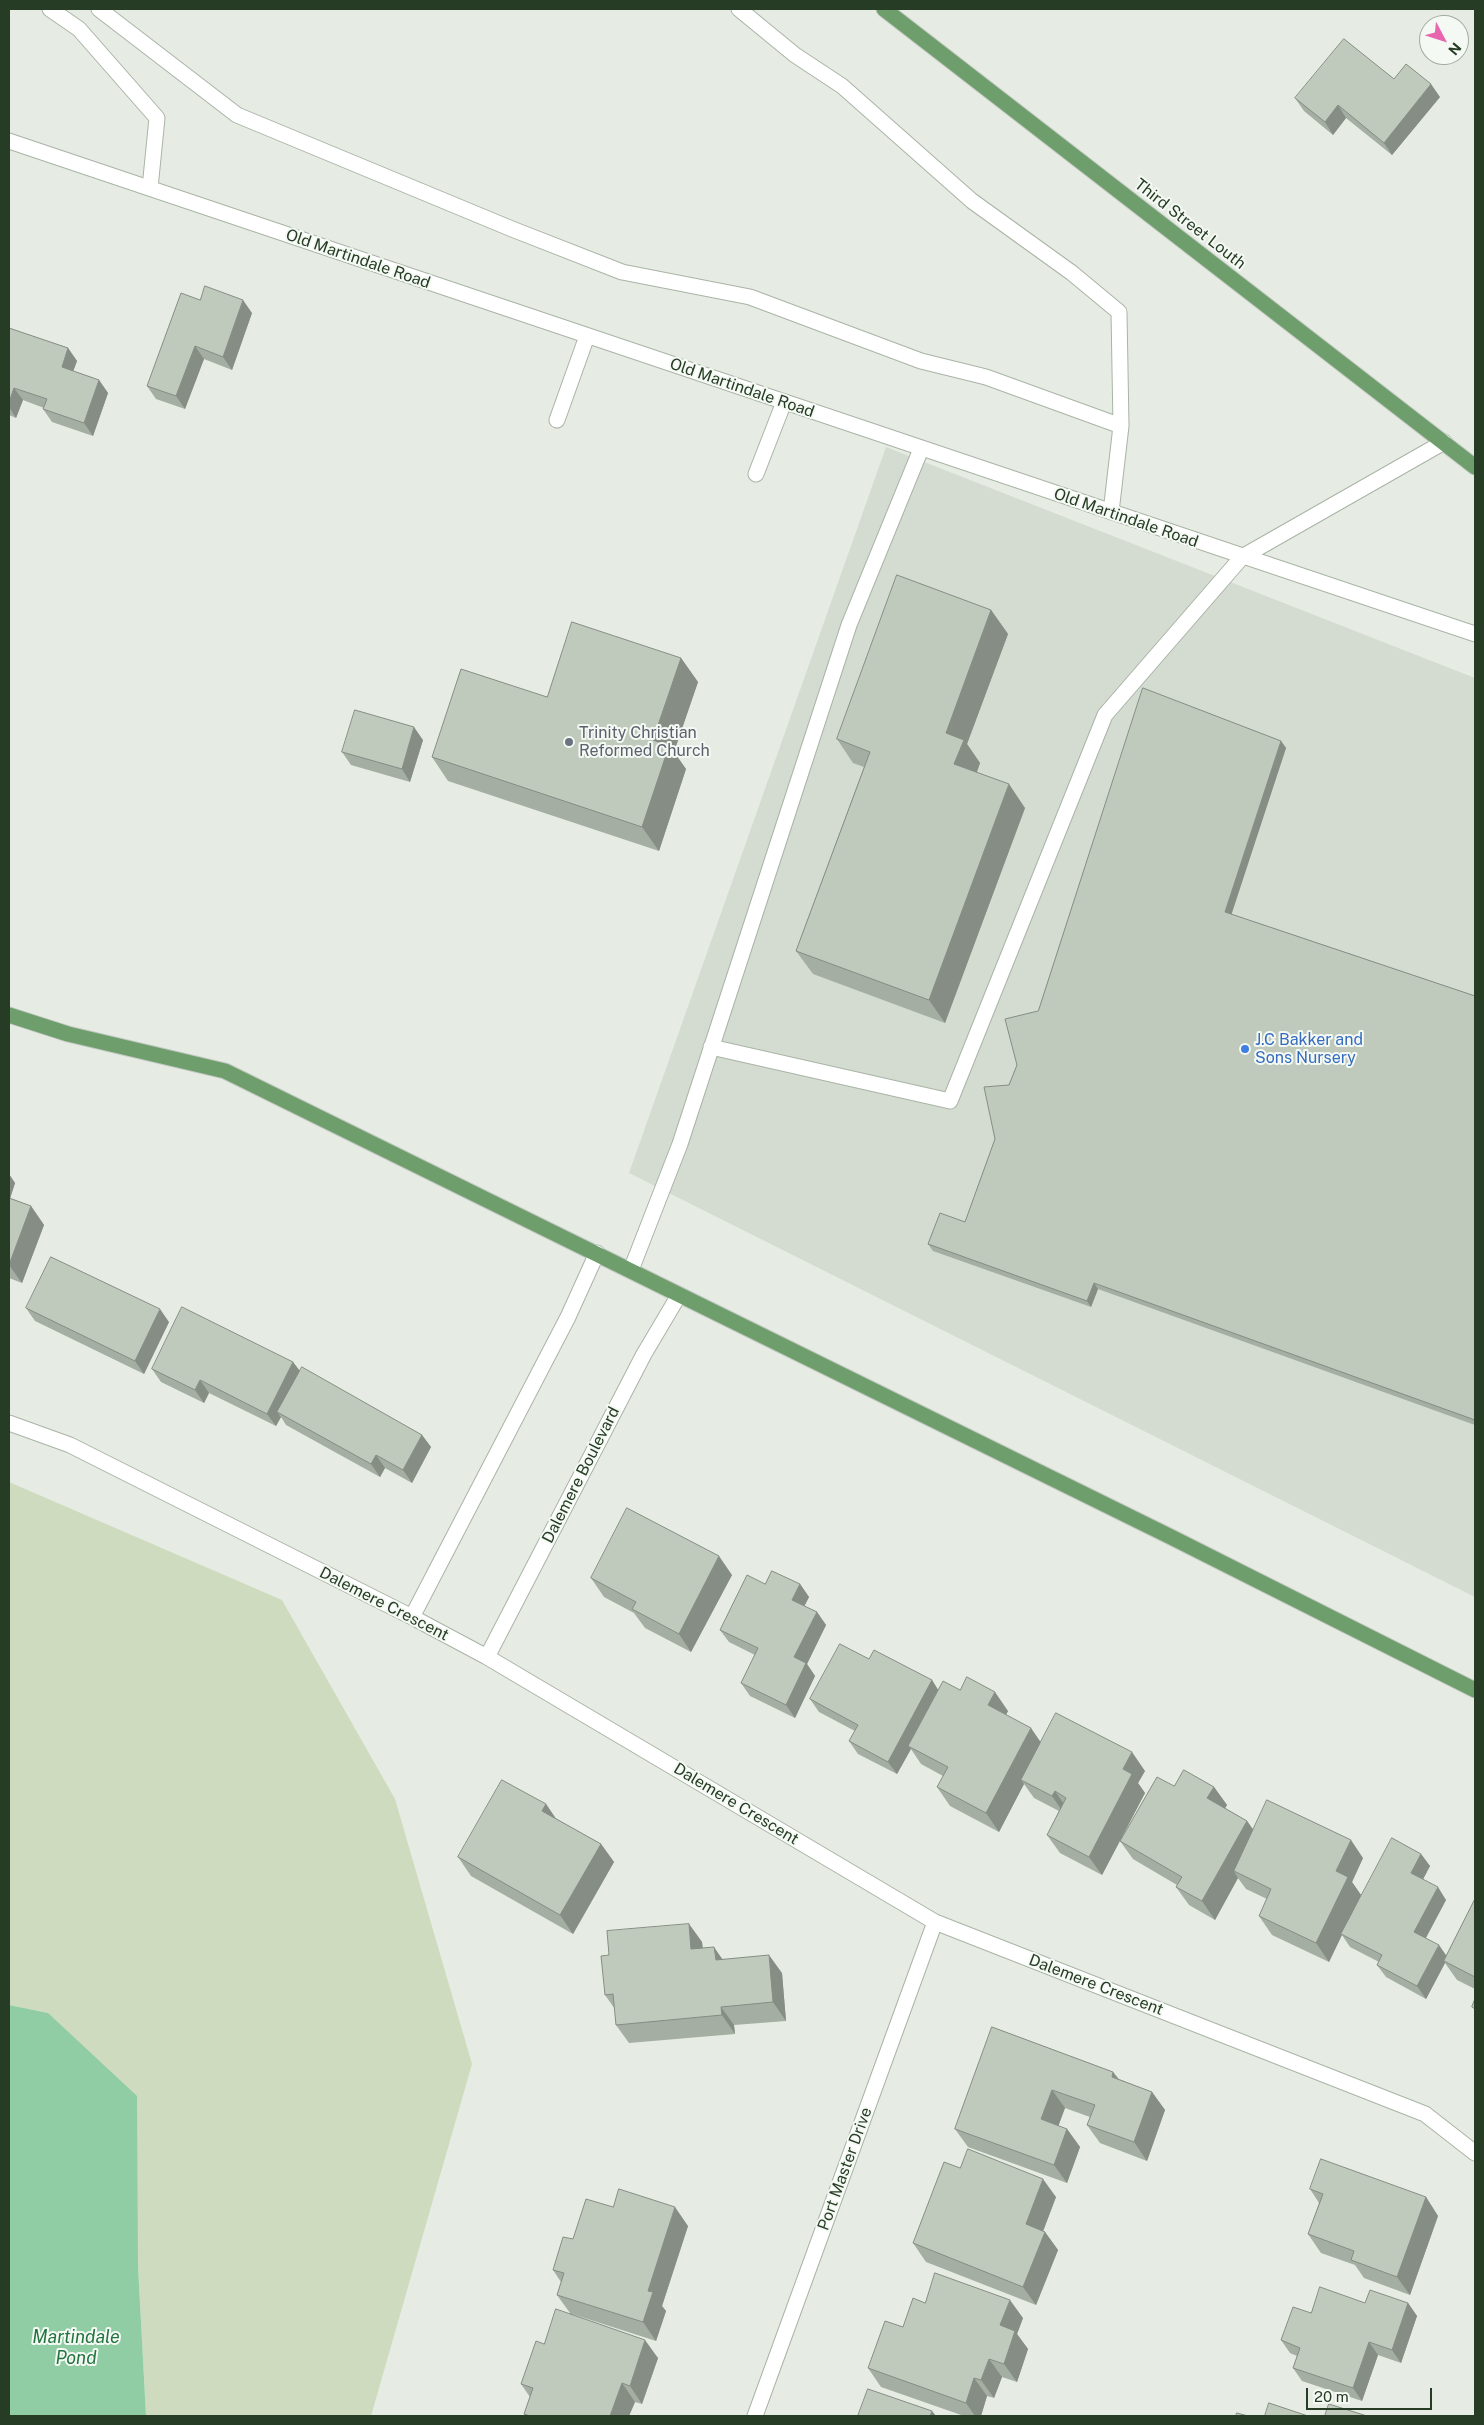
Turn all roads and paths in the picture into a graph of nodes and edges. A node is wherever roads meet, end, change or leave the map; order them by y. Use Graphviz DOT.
graph roads {
  1 [pos="50,9"];
  2 [pos="99,9"];
  3 [pos="738,9"];
  4 [pos="884,9"];
  5 [pos="9,140"];
  6 [pos="150,188"];
  7 [pos="587,336"];
  8 [pos="784,402"];
  9 [pos="557,420"];
  10 [pos="1121,426"];
  11 [pos="1444,442"];
  12 [pos="921,448"];
  13 [pos="1475,466"];
  14 [pos="756,474"];
  15 [pos="1111,512"];
  16 [pos="1242,557"];
  17 [pos="1475,634"];
  18 [pos="9,1015"];
  19 [pos="711,1047"];
  20 [pos="597,1253"];
  21 [pos="632,1270"];
  22 [pos="679,1295"];
  23 [pos="9,1423"];
  24 [pos="412,1617"];
  25 [pos="487,1658"];
  26 [pos="1475,1690"];
  27 [pos="935,1922"];
  28 [pos="1475,2152"];
  29 [pos="755,2416"];
  1 -- 6 [label="street"];
  2 -- 10 [label="street"];
  3 -- 10 [label="street"];
  4 -- 11 [label="main road, Third Street Louth"];
  5 -- 6 [label="street, Old Martindale Road"];
  6 -- 7 [label="street, Old Martindale Road"];
  7 -- 8 [label="street, Old Martindale Road"];
  7 -- 9 [label="street"];
  8 -- 12 [label="street, Old Martindale Road"];
  8 -- 14 [label="street"];
  10 -- 15 [label="street"];
  11 -- 13 [label="main road, Third Street Louth"];
  11 -- 16 [label="street"];
  12 -- 15 [label="street, Old Martindale Road"];
  12 -- 19 [label="street"];
  15 -- 16 [label="street, Old Martindale Road"];
  16 -- 17 [label="street, Old Martindale Road"];
  16 -- 19 [label="street"];
  18 -- 20 [label="main road"];
  19 -- 21 [label="street"];
  20 -- 21 [label="main road"];
  20 -- 24 [label="street"];
  21 -- 22 [label="main road"];
  22 -- 25 [label="street, Dalemere Boulevard"];
  22 -- 26 [label="main road"];
  23 -- 24 [label="street, Dalemere Crescent"];
  24 -- 25 [label="street, Dalemere Crescent"];
  25 -- 27 [label="street, Dalemere Crescent"];
  27 -- 28 [label="street, Dalemere Crescent"];
  27 -- 29 [label="street, Port Master Drive"];
}
